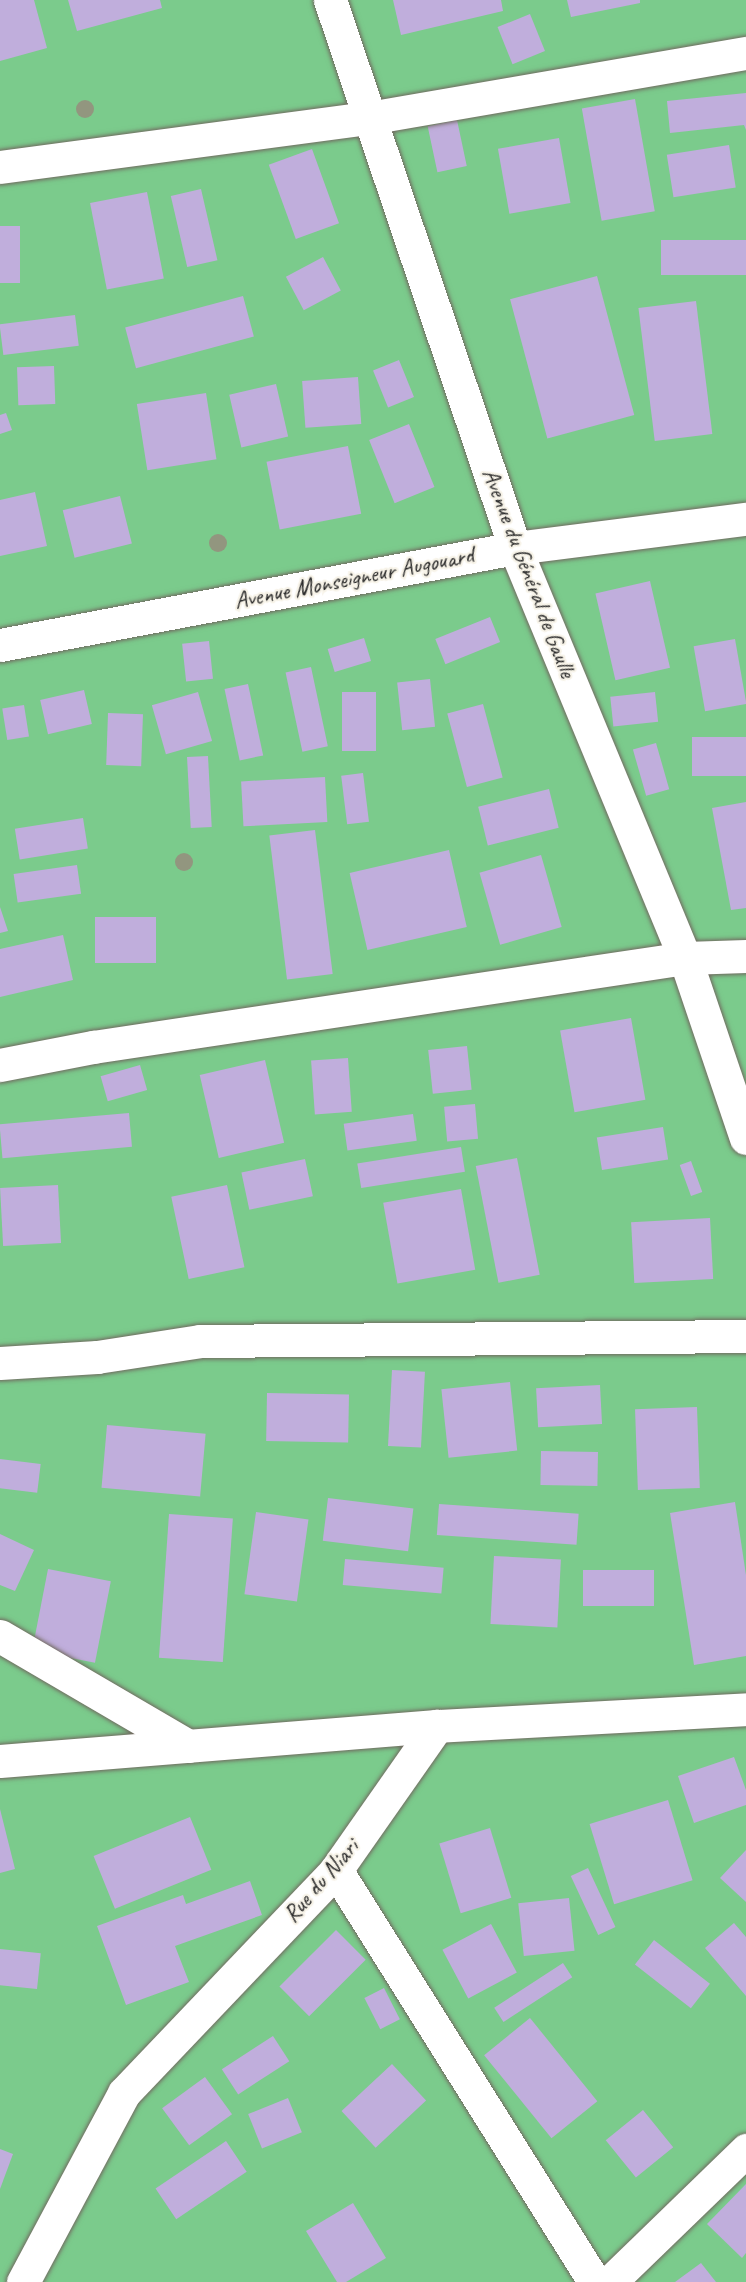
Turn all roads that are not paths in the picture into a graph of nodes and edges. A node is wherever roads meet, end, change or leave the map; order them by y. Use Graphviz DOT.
graph roads {
  1 [pos="330,0"];
  2 [pos="746,53"];
  3 [pos="369,118"];
  4 [pos="0,167"];
  5 [pos="746,519"];
  6 [pos="515,548"];
  7 [pos="0,645"];
  8 [pos="746,956"];
  9 [pos="685,957"];
  10 [pos="0,1065"];
  11 [pos="746,1138"];
  12 [pos="746,1336"];
  13 [pos="0,1363"];
  14 [pos="0,1636"];
  15 [pos="746,1709"];
  16 [pos="437,1726"];
  17 [pos="188,1746"];
  18 [pos="0,1761"];
  19 [pos="336,1870"];
  20 [pos="746,2150"];
  21 [pos="23,2282"];
  22 [pos="594,2282"];
  23 [pos="610,2282"];
  1 -- 3 [label="street, Avenue du Général de Gaulle"];
  2 -- 3 [label="street"];
  3 -- 4 [label="street"];
  3 -- 6 [label="street, Avenue du Général de Gaulle"];
  5 -- 6 [label="street, Avenue Monseigneur Augouard"];
  6 -- 7 [label="street, Avenue Monseigneur Augouard"];
  6 -- 9 [label="street, Avenue du Général de Gaulle"];
  8 -- 9 [label="street"];
  9 -- 10 [label="street"];
  9 -- 11 [label="street, Avenue du Général de Gaulle"];
  12 -- 13 [label="street"];
  14 -- 17 [label="street"];
  15 -- 16 [label="street"];
  16 -- 17 [label="street"];
  16 -- 19 [label="street, Rue du Niari"];
  17 -- 18 [label="street"];
  19 -- 21 [label="street, Rue du Niari"];
  19 -- 22 [label="street"];
  20 -- 23 [label="street"];
}
